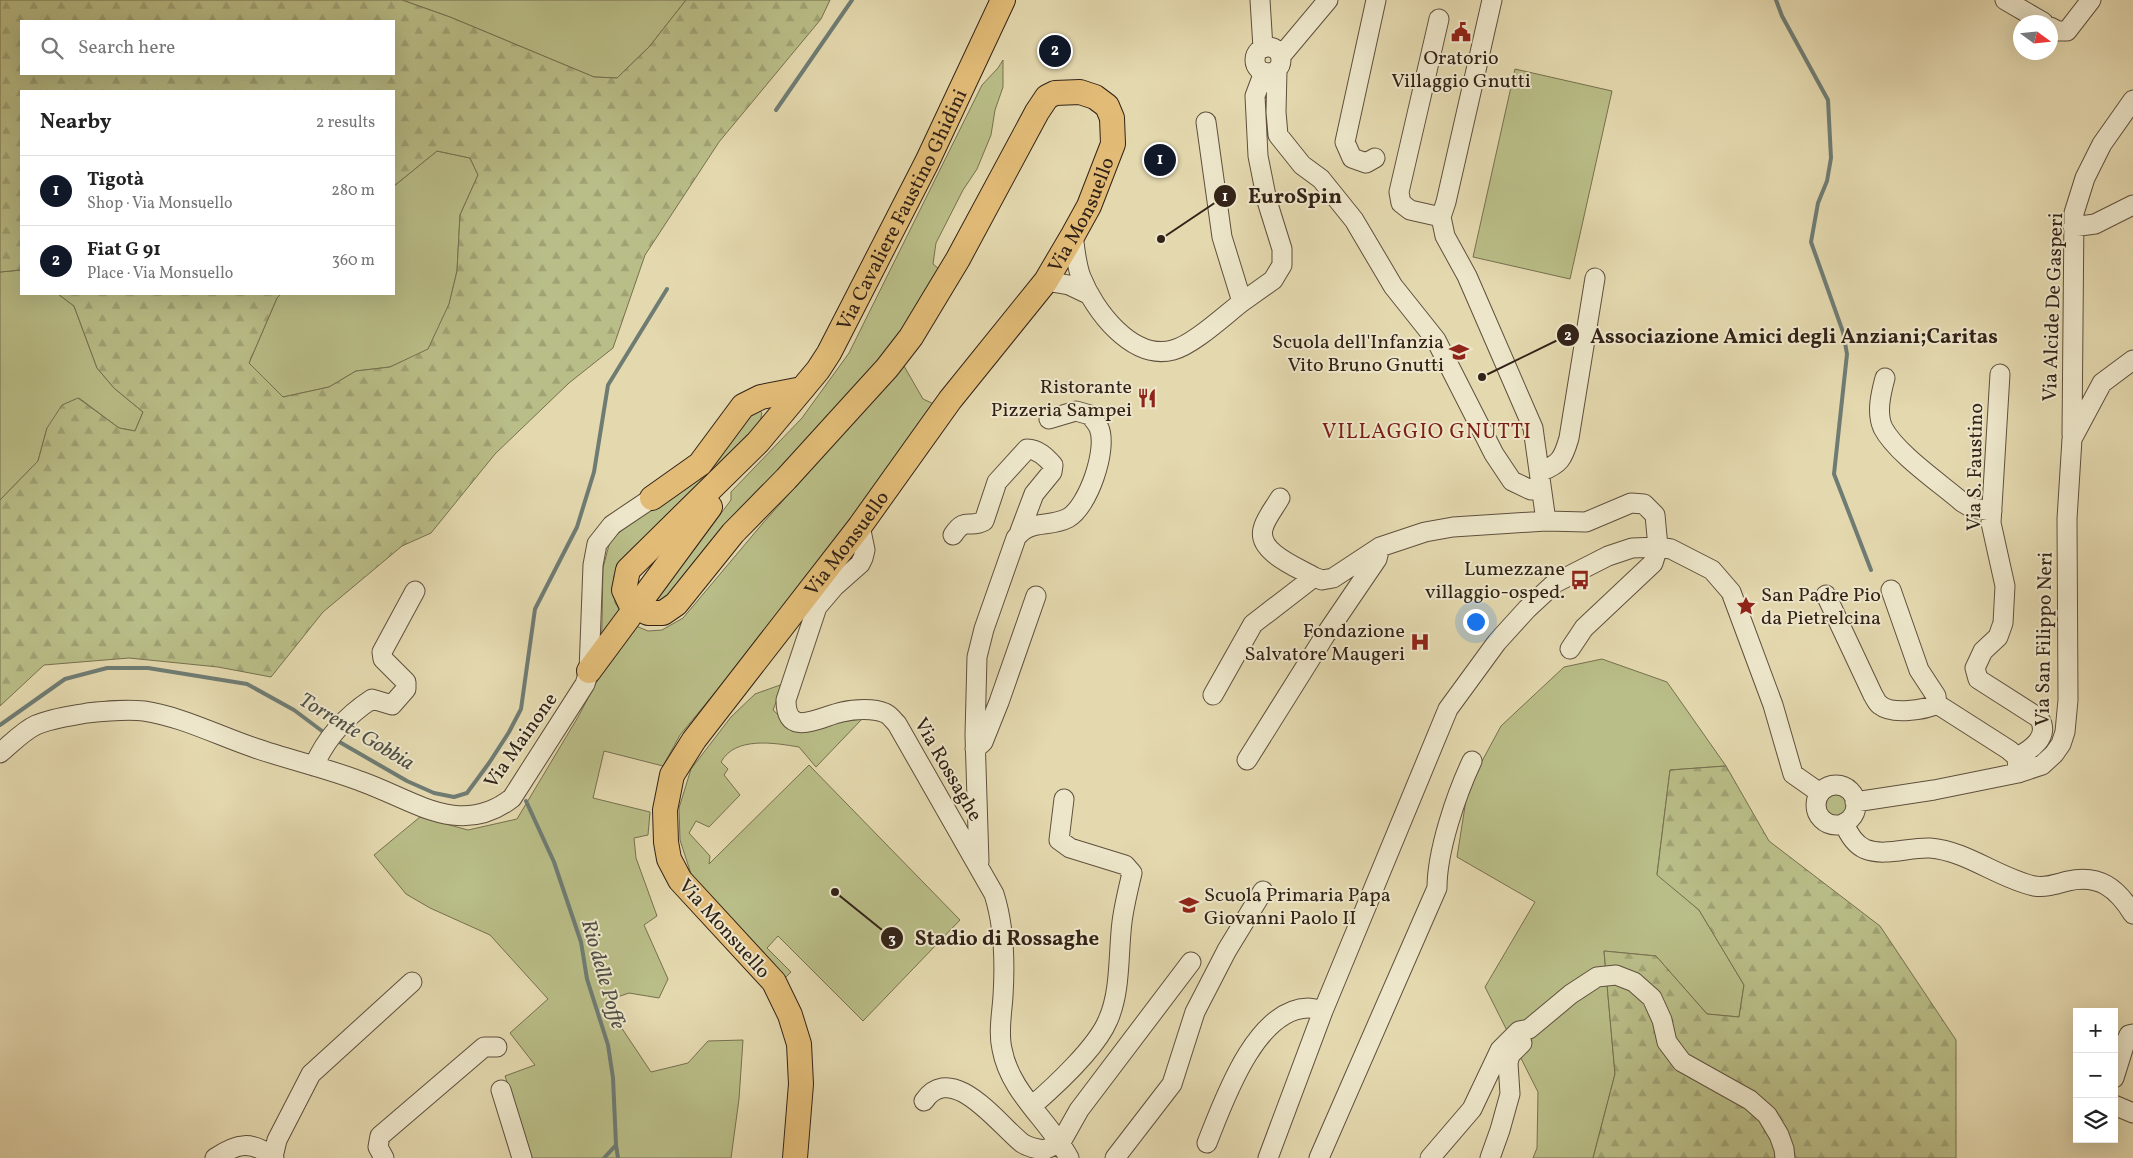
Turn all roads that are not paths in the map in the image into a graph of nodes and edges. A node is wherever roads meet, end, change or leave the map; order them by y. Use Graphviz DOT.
graph roads {
  1 [pos="1003,0"];
  2 [pos="1260,0"];
  3 [pos="1328,0"];
  4 [pos="1376,0"];
  5 [pos="1492,0"];
  6 [pos="2005,0"];
  7 [pos="2091,0"];
  8 [pos="2031,15"];
  9 [pos="1439,19"];
  10 [pos="2058,31"];
  11 [pos="1274,66"];
  12 [pos="2133,100"];
  13 [pos="1206,122"];
  14 [pos="1375,158"];
  15 [pos="2133,205"];
  16 [pos="1441,217"];
  17 [pos="2073,227"];
  18 [pos="1073,235"];
  19 [pos="1595,278"];
  20 [pos="1046,281"];
  21 [pos="1090,295"];
  22 [pos="1242,302"];
  23 [pos="2133,360"];
  24 [pos="2000,374"];
  25 [pos="2072,374"];
  26 [pos="1885,378"];
  27 [pos="2102,383"];
  28 [pos="802,389"];
  29 [pos="761,397"];
  30 [pos="780,415"];
  31 [pos="1049,419"];
  32 [pos="761,439"];
  33 [pos="2072,439"];
  34 [pos="1540,481"];
  35 [pos="652,498"];
  36 [pos="1280,498"];
  37 [pos="1992,511"];
  38 [pos="1546,521"];
  39 [pos="860,526"];
  40 [pos="1020,531"];
  41 [pos="953,536"];
  42 [pos="1380,547"];
  43 [pos="1658,547"];
  44 [pos="1314,577"];
  45 [pos="1891,590"];
  46 [pos="415,591"];
  47 [pos="1826,595"];
  48 [pos="1036,596"];
  49 [pos="643,598"];
  50 [pos="629,617"];
  51 [pos="1570,648"];
  52 [pos="589,671"];
  53 [pos="1213,696"];
  54 [pos="1937,704"];
  55 [pos="975,749"];
  56 [pos="0,753"];
  57 [pos="318,758"];
  58 [pos="1246,760"];
  59 [pos="1472,761"];
  60 [pos="2017,765"];
  61 [pos="1820,793"];
  62 [pos="1064,799"];
  63 [pos="1855,802"];
  64 [pos="1844,823"];
  65 [pos="979,866"];
  66 [pos="1263,891"];
  67 [pos="2133,914"];
  68 [pos="1191,962"];
  69 [pos="412,982"];
  70 [pos="1323,1011"];
  71 [pos="1529,1029"];
  72 [pos="2133,1034"];
  73 [pos="497,1047"];
  74 [pos="2118,1065"];
  75 [pos="501,1090"];
  76 [pos="924,1101"];
  77 [pos="1032,1106"];
  78 [pos="2118,1107"];
  79 [pos="2133,1113"];
  80 [pos="1207,1143"];
  81 [pos="1065,1150"];
  82 [pos="215,1158"];
  83 [pos="274,1158"];
  84 [pos="384,1158"];
  85 [pos="522,1158"];
  86 [pos="795,1158"];
  87 [pos="1115,1158"];
  88 [pos="1268,1158"];
  89 [pos="1319,1158"];
  90 [pos="1430,1158"];
  91 [pos="1490,1158"];
  92 [pos="1785,1158"];
  1 -- 28 [label="main road, Via Cavaliere Faustino Ghidini"];
  2 -- 11 [label="street"];
  3 -- 11 [label="street"];
  4 -- 14 [label="street"];
  5 -- 16 [label="street"];
  6 -- 8 [label="street"];
  7 -- 10 [label="street"];
  9 -- 16 [label="street"];
  11 -- 22 [label="street"];
  11 -- 34 [label="street"];
  12 -- 17 [label="street, Via Alcide De Gasperi"];
  13 -- 22 [label="street"];
  15 -- 17 [label="street"];
  16 -- 34 [label="street"];
  17 -- 25 [label="street, Via Alcide De Gasperi"];
  18 -- 20 [label="main road, Via Monsuello"];
  18 -- 21 [label="street"];
  18 -- 32 [label="main road, Via Monsuello"];
  19 -- 34 [label="street"];
  20 -- 21 [label="street"];
  20 -- 39 [label="main road, Via Monsuello"];
  21 -- 22 [label="street"];
  23 -- 27 [label="street, Via San Filippo Neri"];
  24 -- 37 [label="street, Via S. Faustino"];
  25 -- 27 [label="street"];
  25 -- 33 [label="street, Via Alcide De Gasperi"];
  26 -- 37 [label="street"];
  27 -- 33 [label="street, Via San Filippo Neri"];
  28 -- 29 [label="main road"];
  28 -- 30 [label="main road, Via Cavaliere Faustino Ghidini"];
  29 -- 30 [label="main road"];
  29 -- 35 [label="main road"];
  30 -- 32 [label="main road, Via Monsuello"];
  31 -- 40 [label="street"];
  32 -- 49 [label="main road"];
  33 -- 60 [label="street, Via San Filippo Neri"];
  34 -- 38 [label="street"];
  35 -- 52 [label="street, Via Mainone"];
  36 -- 44 [label="street"];
  37 -- 60 [label="street, Via S. Faustino"];
  38 -- 42 [label="street"];
  38 -- 43 [label="street"];
  39 -- 65 [label="street, Via Rossaghe"];
  39 -- 86 [label="main road, Via Monsuello"];
  40 -- 41 [label="street"];
  40 -- 55 [label="street"];
  42 -- 44 [label="street"];
  42 -- 58 [label="street"];
  43 -- 51 [label="street"];
  43 -- 61 [label="street"];
  43 -- 70 [label="street"];
  44 -- 53 [label="street"];
  45 -- 54 [label="street"];
  46 -- 57 [label="street"];
  47 -- 54 [label="street"];
  48 -- 55 [label="street"];
  50 -- 52 [label="main road"];
  52 -- 57 [label="street, Via Mainone"];
  54 -- 60 [label="street"];
  55 -- 65 [label="street"];
  56 -- 57 [label="street, Via Mainone"];
  59 -- 89 [label="street"];
  60 -- 63 [label="street, Via San Filippo Neri"];
  61 -- 63 [label="street"];
  61 -- 64 [label="street"];
  62 -- 77 [label="street"];
  63 -- 64 [label="street"];
  64 -- 67 [label="street"];
  65 -- 77 [label="street, Via Rossaghe"];
  66 -- 87 [label="street"];
  68 -- 81 [label="street"];
  69 -- 83 [label="street"];
  70 -- 80 [label="street"];
  70 -- 88 [label="street"];
  71 -- 90 [label="street"];
  71 -- 91 [label="street"];
  71 -- 92 [label="street"];
  72 -- 74 [label="street"];
  73 -- 84 [label="street"];
  75 -- 85 [label="street"];
  76 -- 81 [label="street"];
  77 -- 81 [label="street, Via Rossaghe"];
  78 -- 79 [label="street"];
  82 -- 83 [label="street"];
}
